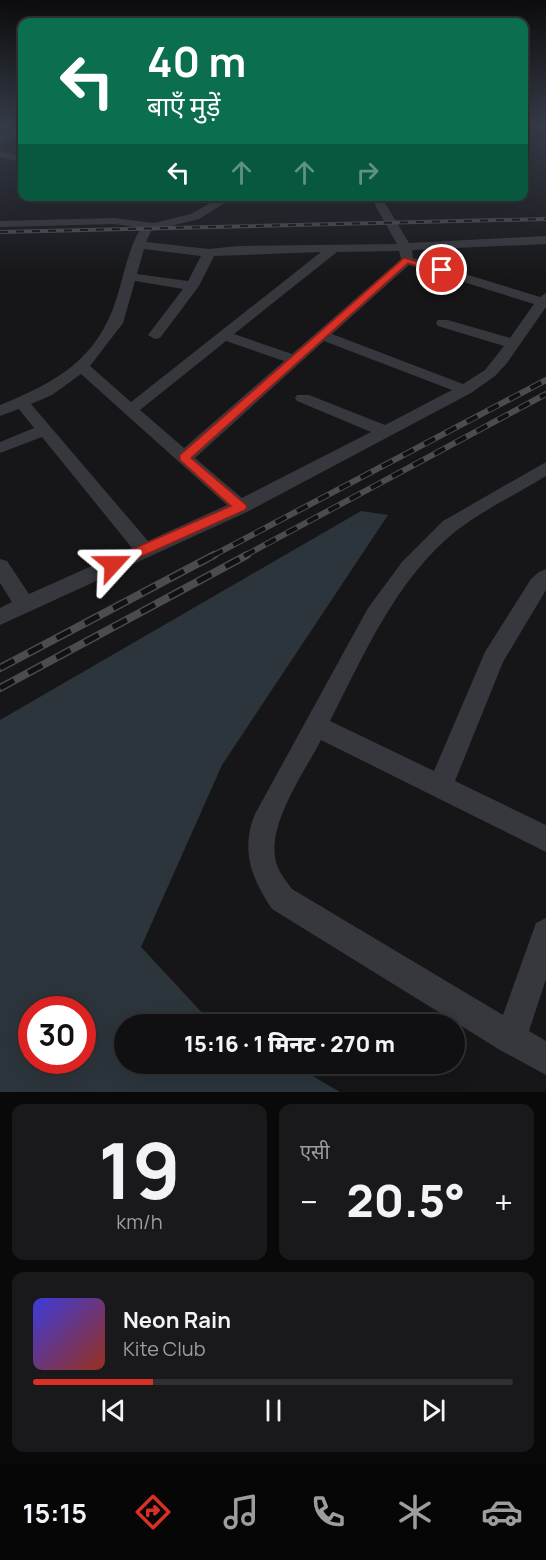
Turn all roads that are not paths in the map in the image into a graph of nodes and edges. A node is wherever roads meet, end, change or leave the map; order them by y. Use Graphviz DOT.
graph roads {
  1 [pos="222,201"];
  2 [pos="378,201"];
  3 [pos="0,224"];
  4 [pos="150,225"];
  5 [pos="546,240"];
  6 [pos="139,245"];
  7 [pos="333,249"];
  8 [pos="209,253"];
  9 [pos="406,253"];
  10 [pos="131,277"];
  11 [pos="192,285"];
  12 [pos="544,300"];
  13 [pos="443,323"];
  14 [pos="155,335"];
  15 [pos="321,335"];
  16 [pos="226,336"];
  17 [pos="513,344"];
  18 [pos="294,360"];
  19 [pos="82,367"];
  20 [pos="465,390"];
  21 [pos="303,398"];
  22 [pos="22,403"];
  23 [pos="130,410"];
  24 [pos="0,411"];
  25 [pos="45,430"];
  26 [pos="387,432"];
  27 [pos="0,448"];
  28 [pos="184,458"];
  29 [pos="546,468"];
  30 [pos="240,507"];
  31 [pos="144,550"];
  32 [pos="0,566"];
  33 [pos="546,577"];
  34 [pos="25,605"];
  35 [pos="0,617"];
  36 [pos="316,726"];
  37 [pos="440,787"];
  38 [pos="546,839"];
  39 [pos="546,933"];
  40 [pos="511,1039"];
  41 [pos="546,1059"];
  1 -- 4 [label="street"];
  2 -- 9 [label="street"];
  3 -- 4 [label="street"];
  4 -- 6 [label="street"];
  5 -- 9 [label="street"];
  6 -- 8 [label="street"];
  6 -- 10 [label="street"];
  7 -- 8 [label="street"];
  7 -- 9 [label="street"];
  7 -- 16 [label="street"];
  8 -- 11 [label="street"];
  9 -- 12 [label="street"];
  9 -- 15 [label="street"];
  10 -- 11 [label="street"];
  10 -- 19 [label="street"];
  11 -- 14 [label="street"];
  12 -- 17 [label="street"];
  13 -- 17 [label="street"];
  15 -- 18 [label="street"];
  15 -- 20 [label="street"];
  16 -- 18 [label="street"];
  16 -- 23 [label="street"];
  17 -- 20 [label="street"];
  18 -- 28 [label="street"];
  19 -- 22 [label="street"];
  19 -- 23 [label="street"];
  20 -- 26 [label="street"];
  21 -- 26 [label="street"];
  22 -- 24 [label="street"];
  22 -- 25 [label="street"];
  23 -- 28 [label="street"];
  25 -- 27 [label="street"];
  25 -- 31 [label="street"];
  26 -- 30 [label="street"];
  28 -- 30 [label="street"];
  29 -- 36 [label="street"];
  30 -- 31 [label="street"];
  31 -- 34 [label="street"];
  32 -- 34 [label="street"];
  33 -- 37 [label="street"];
  34 -- 35 [label="street"];
  36 -- 37 [label="street"];
  36 -- 40 [label="street"];
  37 -- 38 [label="street"];
  39 -- 40 [label="street"];
  40 -- 41 [label="street"];
}
